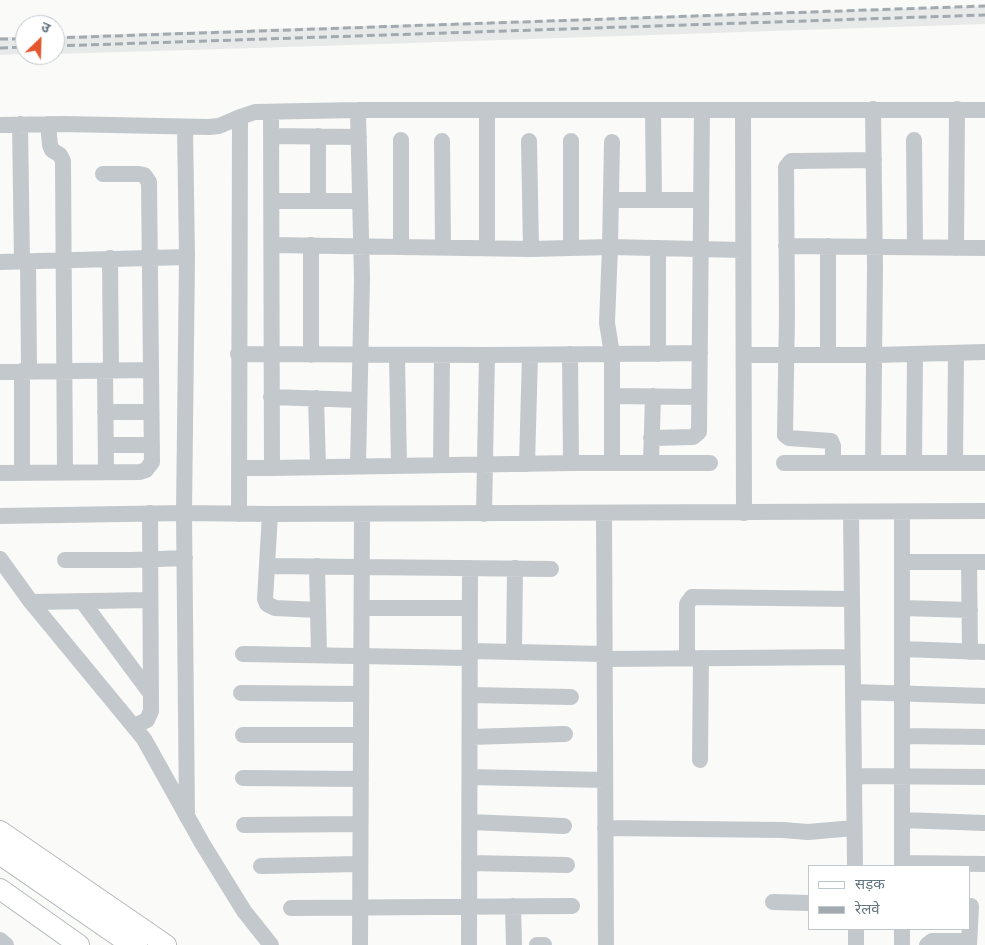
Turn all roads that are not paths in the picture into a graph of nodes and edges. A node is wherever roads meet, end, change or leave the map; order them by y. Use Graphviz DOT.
graph roads {
  1 [pos="873,109"];
  2 [pos="358,110"];
  3 [pos="487,110"];
  4 [pos="653,110"];
  5 [pos="702,110"];
  6 [pos="742,110"];
  7 [pos="956,110"];
  8 [pos="985,110"];
  9 [pos="271,112"];
  10 [pos="240,117"];
  11 [pos="20,124"];
  12 [pos="48,124"];
  13 [pos="0,125"];
  14 [pos="185,128"];
  15 [pos="271,136"];
  16 [pos="318,136"];
  17 [pos="359,137"];
  18 [pos="401,140"];
  19 [pos="914,140"];
  20 [pos="442,141"];
  21 [pos="529,141"];
  22 [pos="571,141"];
  23 [pos="612,142"];
  24 [pos="874,160"];
  25 [pos="103,174"];
  26 [pos="611,200"];
  27 [pos="654,200"];
  28 [pos="700,200"];
  29 [pos="272,201"];
  30 [pos="318,201"];
  31 [pos="360,201"];
  32 [pos="272,244"];
  33 [pos="311,245"];
  34 [pos="360,245"];
  35 [pos="400,246"];
  36 [pos="786,246"];
  37 [pos="828,246"];
  38 [pos="443,247"];
  39 [pos="571,247"];
  40 [pos="610,247"];
  41 [pos="875,247"];
  42 [pos="915,247"];
  43 [pos="487,248"];
  44 [pos="531,248"];
  45 [pos="658,248"];
  46 [pos="956,248"];
  47 [pos="985,248"];
  48 [pos="702,249"];
  49 [pos="743,250"];
  50 [pos="151,257"];
  51 [pos="187,257"];
  52 [pos="110,258"];
  53 [pos="63,260"];
  54 [pos="0,262"];
  55 [pos="25,262"];
  56 [pos="985,352"];
  57 [pos="700,353"];
  58 [pos="956,353"];
  59 [pos="238,354"];
  60 [pos="272,354"];
  61 [pos="360,354"];
  62 [pos="397,354"];
  63 [pos="570,354"];
  64 [pos="612,354"];
  65 [pos="658,354"];
  66 [pos="915,354"];
  67 [pos="311,355"];
  68 [pos="442,355"];
  69 [pos="486,355"];
  70 [pos="530,355"];
  71 [pos="744,355"];
  72 [pos="786,355"];
  73 [pos="875,355"];
  74 [pos="828,356"];
  75 [pos="64,370"];
  76 [pos="108,370"];
  77 [pos="151,370"];
  78 [pos="25,371"];
  79 [pos="0,372"];
  80 [pos="612,396"];
  81 [pos="653,396"];
  82 [pos="271,397"];
  83 [pos="699,397"];
  84 [pos="316,398"];
  85 [pos="359,400"];
  86 [pos="106,412"];
  87 [pos="152,412"];
  88 [pos="651,438"];
  89 [pos="152,445"];
  90 [pos="106,446"];
  91 [pos="914,462"];
  92 [pos="571,463"];
  93 [pos="612,463"];
  94 [pos="651,463"];
  95 [pos="710,463"];
  96 [pos="784,463"];
  97 [pos="833,463"];
  98 [pos="873,463"];
  99 [pos="956,463"];
  100 [pos="985,463"];
  101 [pos="528,464"];
  102 [pos="441,465"];
  103 [pos="484,465"];
  104 [pos="318,466"];
  105 [pos="358,466"];
  106 [pos="399,466"];
  107 [pos="239,468"];
  108 [pos="272,468"];
  109 [pos="65,472"];
  110 [pos="106,472"];
  111 [pos="0,473"];
  112 [pos="22,473"];
  113 [pos="985,511"];
  114 [pos="902,512"];
  115 [pos="150,513"];
  116 [pos="184,513"];
  117 [pos="604,513"];
  118 [pos="744,513"];
  119 [pos="851,513"];
  120 [pos="239,514"];
  121 [pos="270,514"];
  122 [pos="362,514"];
  123 [pos="484,514"];
  124 [pos="0,516"];
  125 [pos="150,558"];
  126 [pos="184,558"];
  127 [pos="0,559"];
  128 [pos="64,560"];
  129 [pos="902,562"];
  130 [pos="977,562"];
  131 [pos="267,566"];
  132 [pos="317,566"];
  133 [pos="362,567"];
  134 [pos="470,568"];
  135 [pos="515,568"];
  136 [pos="551,569"];
  137 [pos="852,599"];
  138 [pos="150,600"];
  139 [pos="31,602"];
  140 [pos="82,602"];
  141 [pos="362,608"];
  142 [pos="470,608"];
  143 [pos="902,608"];
  144 [pos="318,610"];
  145 [pos="970,610"];
  146 [pos="902,649"];
  147 [pos="514,652"];
  148 [pos="977,652"];
  149 [pos="244,654"];
  150 [pos="470,654"];
  151 [pos="319,655"];
  152 [pos="361,656"];
  153 [pos="605,656"];
  154 [pos="852,657"];
  155 [pos="694,658"];
  156 [pos="853,692"];
  157 [pos="241,693"];
  158 [pos="151,694"];
  159 [pos="361,694"];
  160 [pos="902,694"];
  161 [pos="470,695"];
  162 [pos="985,696"];
  163 [pos="571,697"];
  164 [pos="134,726"];
  165 [pos="565,734"];
  166 [pos="243,735"];
  167 [pos="361,735"];
  168 [pos="902,736"];
  169 [pos="470,737"];
  170 [pos="985,737"];
  171 [pos="700,760"];
  172 [pos="854,776"];
  173 [pos="902,776"];
  174 [pos="470,777"];
  175 [pos="985,777"];
  176 [pos="243,778"];
  177 [pos="361,779"];
  178 [pos="605,780"];
  179 [pos="187,817"];
  180 [pos="902,820"];
  181 [pos="470,822"];
  182 [pos="985,823"];
  183 [pos="244,824"];
  184 [pos="360,824"];
  185 [pos="564,826"];
  186 [pos="605,828"];
  187 [pos="854,828"];
  188 [pos="0,831"];
  189 [pos="0,852"];
  190 [pos="469,863"];
  191 [pos="360,864"];
  192 [pos="985,864"];
  193 [pos="567,865"];
  194 [pos="855,865"];
  195 [pos="902,865"];
  196 [pos="261,866"];
  197 [pos="0,868"];
  198 [pos="0,889"];
  199 [pos="773,902"];
  200 [pos="808,902"];
  201 [pos="513,906"];
  202 [pos="572,906"];
  203 [pos="975,906"];
  204 [pos="360,907"];
  205 [pos="470,907"];
  206 [pos="291,908"];
  207 [pos="856,930"];
  208 [pos="902,930"];
  209 [pos="0,940"];
  210 [pos="969,943"];
  211 [pos="6,945"];
  212 [pos="79,945"];
  213 [pos="111,945"];
  214 [pos="135,945"];
  215 [pos="166,945"];
  216 [pos="270,945"];
  217 [pos="360,945"];
  218 [pos="469,945"];
  219 [pos="514,945"];
  220 [pos="537,945"];
  221 [pos="544,945"];
  222 [pos="606,945"];
  223 [pos="856,945"];
  224 [pos="902,945"];
  225 [pos="927,945"];
  1 -- 6 [label="street"];
  1 -- 7 [label="street"];
  1 -- 24 [label="street"];
  2 -- 3 [label="street"];
  2 -- 9 [label="street"];
  2 -- 17 [label="street"];
  3 -- 4 [label="street"];
  3 -- 43 [label="street"];
  4 -- 5 [label="street"];
  4 -- 27 [label="street"];
  5 -- 6 [label="street"];
  5 -- 28 [label="street"];
  6 -- 49 [label="street"];
  7 -- 8 [label="street"];
  7 -- 46 [label="street"];
  9 -- 10 [label="street"];
  9 -- 15 [label="street"];
  10 -- 14 [label="street"];
  10 -- 59 [label="street"];
  11 -- 12 [label="street"];
  11 -- 13 [label="street"];
  11 -- 55 [label="street"];
  12 -- 14 [label="street"];
  12 -- 53 [label="street"];
  14 -- 51 [label="street"];
  15 -- 16 [label="street"];
  15 -- 29 [label="street"];
  16 -- 17 [label="street"];
  16 -- 30 [label="street"];
  17 -- 31 [label="street"];
  18 -- 35 [label="street"];
  19 -- 42 [label="street"];
  20 -- 38 [label="street"];
  21 -- 44 [label="street"];
  22 -- 39 [label="street"];
  23 -- 26 [label="street"];
  24 -- 36 [label="street"];
  24 -- 41 [label="street"];
  25 -- 50 [label="street"];
  26 -- 27 [label="street"];
  26 -- 40 [label="street"];
  27 -- 28 [label="street"];
  28 -- 48 [label="street"];
  29 -- 30 [label="street"];
  29 -- 32 [label="street"];
  30 -- 31 [label="street"];
  31 -- 34 [label="street"];
  32 -- 33 [label="street"];
  32 -- 60 [label="street"];
  33 -- 34 [label="street"];
  33 -- 67 [label="street"];
  34 -- 35 [label="street"];
  34 -- 61 [label="street"];
  35 -- 38 [label="street"];
  36 -- 37 [label="street"];
  36 -- 72 [label="street"];
  37 -- 41 [label="street"];
  37 -- 74 [label="street"];
  38 -- 43 [label="street"];
  39 -- 40 [label="street"];
  39 -- 44 [label="street"];
  40 -- 45 [label="street"];
  40 -- 64 [label="street"];
  41 -- 42 [label="street"];
  41 -- 73 [label="street"];
  42 -- 46 [label="street"];
  43 -- 44 [label="street"];
  45 -- 48 [label="street"];
  45 -- 65 [label="street"];
  46 -- 47 [label="street"];
  48 -- 49 [label="street"];
  48 -- 57 [label="street"];
  49 -- 71 [label="street"];
  50 -- 51 [label="street"];
  50 -- 52 [label="street"];
  50 -- 77 [label="street"];
  51 -- 116 [label="street"];
  52 -- 53 [label="street"];
  52 -- 76 [label="street"];
  53 -- 55 [label="street"];
  53 -- 75 [label="street"];
  54 -- 55 [label="street"];
  55 -- 78 [label="street"];
  56 -- 58 [label="street"];
  57 -- 65 [label="street"];
  57 -- 83 [label="street"];
  58 -- 66 [label="street"];
  58 -- 99 [label="street"];
  59 -- 60 [label="street"];
  59 -- 107 [label="street"];
  60 -- 67 [label="street"];
  60 -- 82 [label="street"];
  61 -- 62 [label="street"];
  61 -- 67 [label="street"];
  61 -- 85 [label="street"];
  62 -- 68 [label="street"];
  62 -- 106 [label="street"];
  63 -- 64 [label="street"];
  63 -- 70 [label="street"];
  63 -- 92 [label="street"];
  64 -- 65 [label="street"];
  64 -- 80 [label="street"];
  66 -- 73 [label="street"];
  66 -- 91 [label="street"];
  68 -- 69 [label="street"];
  68 -- 102 [label="street"];
  69 -- 70 [label="street"];
  69 -- 103 [label="street"];
  70 -- 101 [label="street"];
  71 -- 72 [label="street"];
  71 -- 118 [label="street"];
  72 -- 74 [label="street"];
  72 -- 97 [label="street"];
  73 -- 74 [label="street"];
  73 -- 98 [label="street"];
  75 -- 76 [label="street"];
  75 -- 78 [label="street"];
  75 -- 109 [label="street"];
  76 -- 77 [label="street"];
  76 -- 86 [label="street"];
  77 -- 87 [label="street"];
  78 -- 79 [label="street"];
  78 -- 112 [label="street"];
  80 -- 81 [label="street"];
  80 -- 93 [label="street"];
  81 -- 83 [label="street"];
  81 -- 88 [label="street"];
  82 -- 84 [label="street"];
  82 -- 108 [label="street"];
  83 -- 88 [label="street"];
  84 -- 85 [label="street"];
  84 -- 104 [label="street"];
  85 -- 105 [label="street"];
  86 -- 87 [label="street"];
  86 -- 90 [label="street"];
  87 -- 89 [label="street"];
  88 -- 94 [label="street"];
  89 -- 90 [label="street"];
  89 -- 110 [label="street"];
  90 -- 110 [label="street"];
  91 -- 98 [label="street"];
  91 -- 99 [label="street"];
  92 -- 93 [label="street"];
  92 -- 101 [label="street"];
  93 -- 94 [label="street"];
  94 -- 95 [label="street"];
  96 -- 97 [label="street"];
  97 -- 98 [label="street"];
  99 -- 100 [label="street"];
  101 -- 103 [label="street"];
  102 -- 103 [label="street"];
  102 -- 106 [label="street"];
  103 -- 123 [label="street"];
  104 -- 105 [label="street"];
  104 -- 108 [label="street"];
  105 -- 106 [label="street"];
  107 -- 108 [label="street"];
  107 -- 120 [label="street"];
  109 -- 110 [label="street"];
  109 -- 112 [label="street"];
  111 -- 112 [label="street"];
  113 -- 114 [label="street"];
  114 -- 119 [label="street"];
  114 -- 129 [label="street"];
  115 -- 116 [label="street"];
  115 -- 124 [label="street"];
  115 -- 125 [label="street"];
  116 -- 120 [label="street"];
  116 -- 126 [label="street"];
  117 -- 118 [label="street"];
  117 -- 123 [label="street"];
  117 -- 153 [label="street"];
  118 -- 119 [label="street"];
  119 -- 137 [label="street"];
  120 -- 121 [label="street"];
  121 -- 122 [label="street"];
  121 -- 131 [label="street"];
  122 -- 123 [label="street"];
  122 -- 133 [label="street"];
  125 -- 126 [label="street"];
  125 -- 128 [label="street"];
  125 -- 138 [label="street"];
  126 -- 179 [label="street"];
  127 -- 139 [label="street"];
  129 -- 130 [label="street"];
  129 -- 143 [label="street"];
  130 -- 145 [label="street"];
  131 -- 132 [label="street"];
  131 -- 144 [label="street"];
  132 -- 133 [label="street"];
  132 -- 144 [label="street"];
  133 -- 134 [label="street"];
  133 -- 141 [label="street"];
  134 -- 135 [label="street"];
  134 -- 142 [label="street"];
  135 -- 136 [label="street"];
  135 -- 147 [label="street"];
  137 -- 154 [label="street"];
  137 -- 155 [label="street"];
  138 -- 140 [label="street"];
  138 -- 158 [label="street"];
  139 -- 140 [label="street"];
  139 -- 164 [label="street"];
  140 -- 158 [label="street"];
  141 -- 142 [label="street"];
  141 -- 152 [label="street"];
  142 -- 150 [label="street"];
  143 -- 145 [label="street"];
  143 -- 146 [label="street"];
  144 -- 151 [label="street"];
  145 -- 148 [label="street"];
  146 -- 148 [label="street"];
  146 -- 160 [label="street"];
  147 -- 150 [label="street"];
  147 -- 153 [label="street"];
  149 -- 151 [label="street"];
  150 -- 152 [label="street"];
  150 -- 161 [label="street"];
  151 -- 152 [label="street"];
  152 -- 159 [label="street"];
  153 -- 155 [label="street"];
  153 -- 178 [label="street"];
  154 -- 155 [label="street"];
  154 -- 156 [label="street"];
  155 -- 171 [label="street"];
  156 -- 160 [label="street"];
  156 -- 172 [label="street"];
  157 -- 159 [label="street"];
  158 -- 164 [label="street"];
  159 -- 167 [label="street"];
  160 -- 162 [label="street"];
  160 -- 168 [label="street"];
  161 -- 163 [label="street"];
  161 -- 169 [label="street"];
  164 -- 179 [label="street"];
  165 -- 169 [label="street"];
  166 -- 167 [label="street"];
  167 -- 177 [label="street"];
  168 -- 170 [label="street"];
  168 -- 173 [label="street"];
  169 -- 174 [label="street"];
  172 -- 173 [label="street"];
  172 -- 187 [label="street"];
  173 -- 175 [label="street"];
  173 -- 180 [label="street"];
  174 -- 178 [label="street"];
  174 -- 181 [label="street"];
  176 -- 177 [label="street"];
  177 -- 184 [label="street"];
  178 -- 186 [label="street"];
  179 -- 216 [label="street"];
  180 -- 182 [label="street"];
  180 -- 195 [label="street"];
  181 -- 185 [label="street"];
  181 -- 190 [label="street"];
  183 -- 184 [label="street"];
  184 -- 191 [label="street"];
  186 -- 187 [label="street"];
  186 -- 222 [label="street"];
  187 -- 194 [label="street"];
  188 -- 215 [label="main road"];
  189 -- 214 [label="highway"];
  190 -- 193 [label="street"];
  190 -- 205 [label="street"];
  191 -- 196 [label="street"];
  191 -- 204 [label="street"];
  192 -- 195 [label="street"];
  197 -- 213 [label="highway"];
  198 -- 212 [label="main road"];
  199 -- 200 [label="street"];
  201 -- 202 [label="street"];
  201 -- 205 [label="street"];
  201 -- 219 [label="street"];
  203 -- 210 [label="street"];
  204 -- 205 [label="street"];
  204 -- 206 [label="street"];
  204 -- 217 [label="street"];
  205 -- 218 [label="street"];
  207 -- 223 [label="street"];
  208 -- 224 [label="street"];
  209 -- 211 [label="street"];
  210 -- 225 [label="street"];
  220 -- 221 [label="street"];
}
